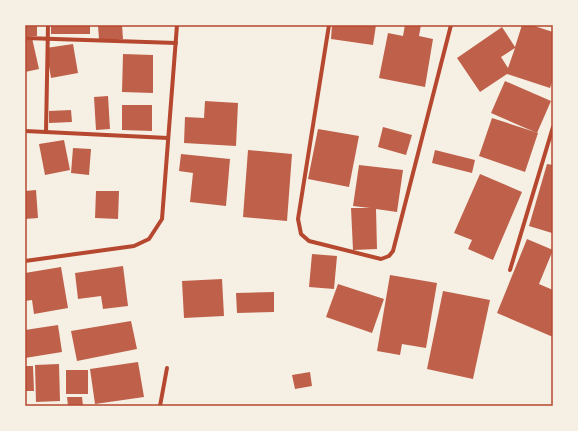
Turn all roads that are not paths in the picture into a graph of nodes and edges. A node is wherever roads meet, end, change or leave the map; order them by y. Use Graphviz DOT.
graph roads {
  1 [pos="48,25"];
  2 [pos="177,25"];
  3 [pos="329,25"];
  4 [pos="451,25"];
  5 [pos="25,38"];
  6 [pos="48,38"];
  7 [pos="176,43"];
  8 [pos="553,127"];
  9 [pos="25,132"];
  10 [pos="46,132"];
  11 [pos="168,138"];
  12 [pos="25,261"];
  13 [pos="510,270"];
  14 [pos="167,368"];
  15 [pos="160,406"];
  1 -- 6 [label="street"];
  2 -- 7 [label="street"];
  3 -- 4 [label="street"];
  5 -- 6 [label="street"];
  6 -- 7 [label="street"];
  6 -- 10 [label="street"];
  7 -- 11 [label="street"];
  8 -- 13 [label="street"];
  9 -- 10 [label="street"];
  10 -- 11 [label="street"];
  11 -- 12 [label="street"];
  14 -- 15 [label="street"];
}
